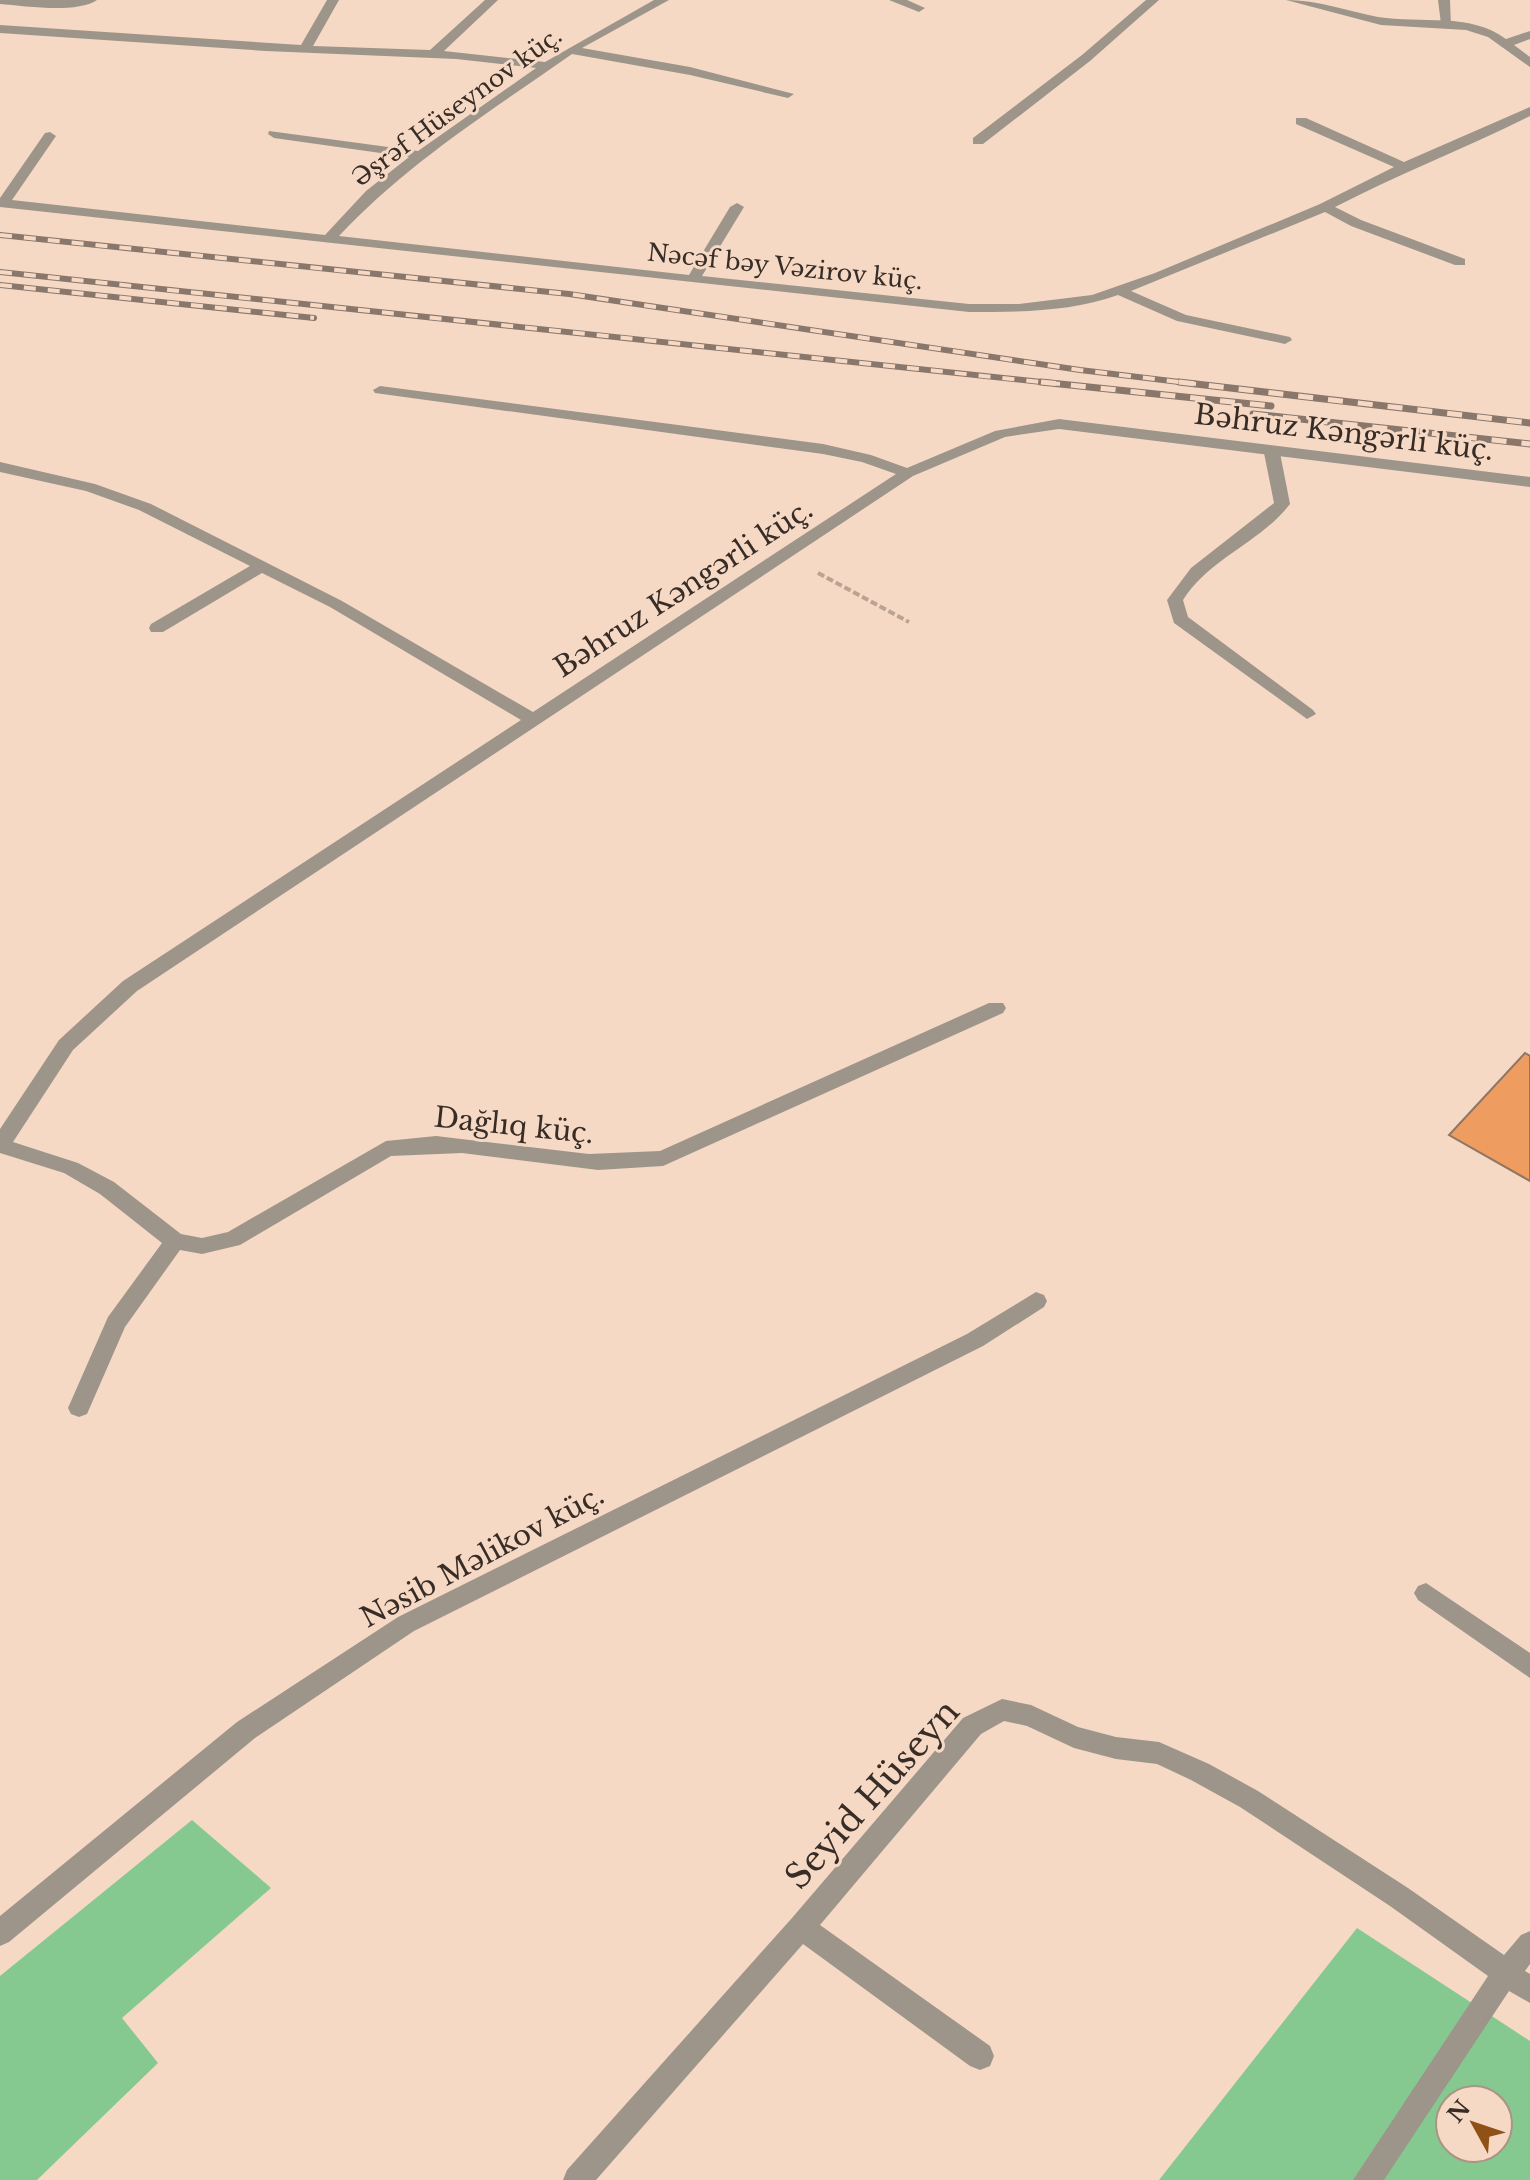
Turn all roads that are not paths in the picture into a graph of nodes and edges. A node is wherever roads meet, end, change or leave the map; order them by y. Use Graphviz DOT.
graph roads {
  1 [pos="0,0"];
  2 [pos="91,0"];
  3 [pos="333,0"];
  4 [pos="492,0"];
  5 [pos="663,0"];
  6 [pos="895,0"];
  7 [pos="1153,0"];
  8 [pos="1292,0"];
  9 [pos="1444,0"];
  10 [pos="919,8"];
  11 [pos="1447,24"];
  12 [pos="0,29"];
  13 [pos="1530,35"];
  14 [pos="1507,43"];
  15 [pos="305,49"];
  16 [pos="570,50"];
  17 [pos="434,53"];
  18 [pos="1530,63"];
  19 [pos="547,66"];
  20 [pos="788,94"];
  21 [pos="1530,111"];
  22 [pos="1301,121"];
  23 [pos="274,134"];
  24 [pos="50,136"];
  25 [pos="978,141"];
  26 [pos="420,155"];
  27 [pos="1404,167"];
  28 [pos="2,203"];
  29 [pos="737,207"];
  30 [pos="1325,207"];
  31 [pos="329,239"];
  32 [pos="1460,262"];
  33 [pos="693,279"];
  34 [pos="1119,291"];
  35 [pos="1285,340"];
  36 [pos="380,390"];
  37 [pos="1272,453"];
  38 [pos="0,467"];
  39 [pos="908,473"];
  40 [pos="1530,482"];
  41 [pos="262,566"];
  42 [pos="157,628"];
  43 [pos="1307,714"];
  44 [pos="533,720"];
  45 [pos="996,1008"];
  46 [pos="0,1145"];
  47 [pos="175,1241"];
  48 [pos="1036,1301"];
  49 [pos="79,1408"];
  50 [pos="1426,1593"];
  51 [pos="1530,1667"];
  52 [pos="801,1927"];
  53 [pos="0,1933"];
  54 [pos="1530,1944"];
  55 [pos="1506,1973"];
  56 [pos="1530,1990"];
  57 [pos="980,2056"];
  58 [pos="577,2180"];
  59 [pos="1367,2180"];
  1 -- 2 [label="street"];
  3 -- 15 [label="street"];
  4 -- 17 [label="street"];
  5 -- 16 [label="street, Əşrəf Hüseynov küç."];
  6 -- 10 [label="street"];
  7 -- 25 [label="street"];
  8 -- 11 [label="street"];
  9 -- 11 [label="street"];
  11 -- 14 [label="street"];
  12 -- 15 [label="street"];
  13 -- 14 [label="street"];
  14 -- 18 [label="street"];
  15 -- 17 [label="street"];
  16 -- 19 [label="street, Əşrəf Hüseynov küç."];
  16 -- 20 [label="street"];
  17 -- 19 [label="street"];
  19 -- 26 [label="street, Əşrəf Hüseynov küç."];
  21 -- 27 [label="street, Nəcəf bəy Vəzirov küç."];
  22 -- 27 [label="street"];
  23 -- 26 [label="street"];
  24 -- 28 [label="street"];
  26 -- 31 [label="street, Əşrəf Hüseynov küç."];
  27 -- 30 [label="street, Nəcəf bəy Vəzirov küç."];
  28 -- 31 [label="street, Nəcəf bəy Vəzirov küç."];
  29 -- 33 [label="street"];
  30 -- 32 [label="street"];
  30 -- 34 [label="street, Nəcəf bəy Vəzirov küç."];
  31 -- 33 [label="street, Nəcəf bəy Vəzirov küç."];
  33 -- 34 [label="street, Nəcəf bəy Vəzirov küç."];
  34 -- 35 [label="street"];
  36 -- 39 [label="street"];
  37 -- 39 [label="street, Bəhruz Kəngərli küç."];
  37 -- 40 [label="street, Bəhruz Kəngərli küç."];
  37 -- 43 [label="street"];
  38 -- 41 [label="street"];
  39 -- 44 [label="street, Bəhruz Kəngərli küç."];
  41 -- 42 [label="street"];
  41 -- 44 [label="street"];
  44 -- 46 [label="street, Bəhruz Kəngərli küç."];
  45 -- 47 [label="street, Dağlıq küç."];
  46 -- 47 [label="street"];
  47 -- 49 [label="street"];
  48 -- 53 [label="street, Nəsib Məlikov küç."];
  50 -- 51 [label="street"];
  52 -- 55 [label="street, Seyid Hüseyn"];
  52 -- 57 [label="street"];
  52 -- 58 [label="street, Seyid Hüseyn"];
  54 -- 55 [label="street"];
  55 -- 56 [label="street, Seyid Hüseyn"];
  55 -- 59 [label="street"];
}
